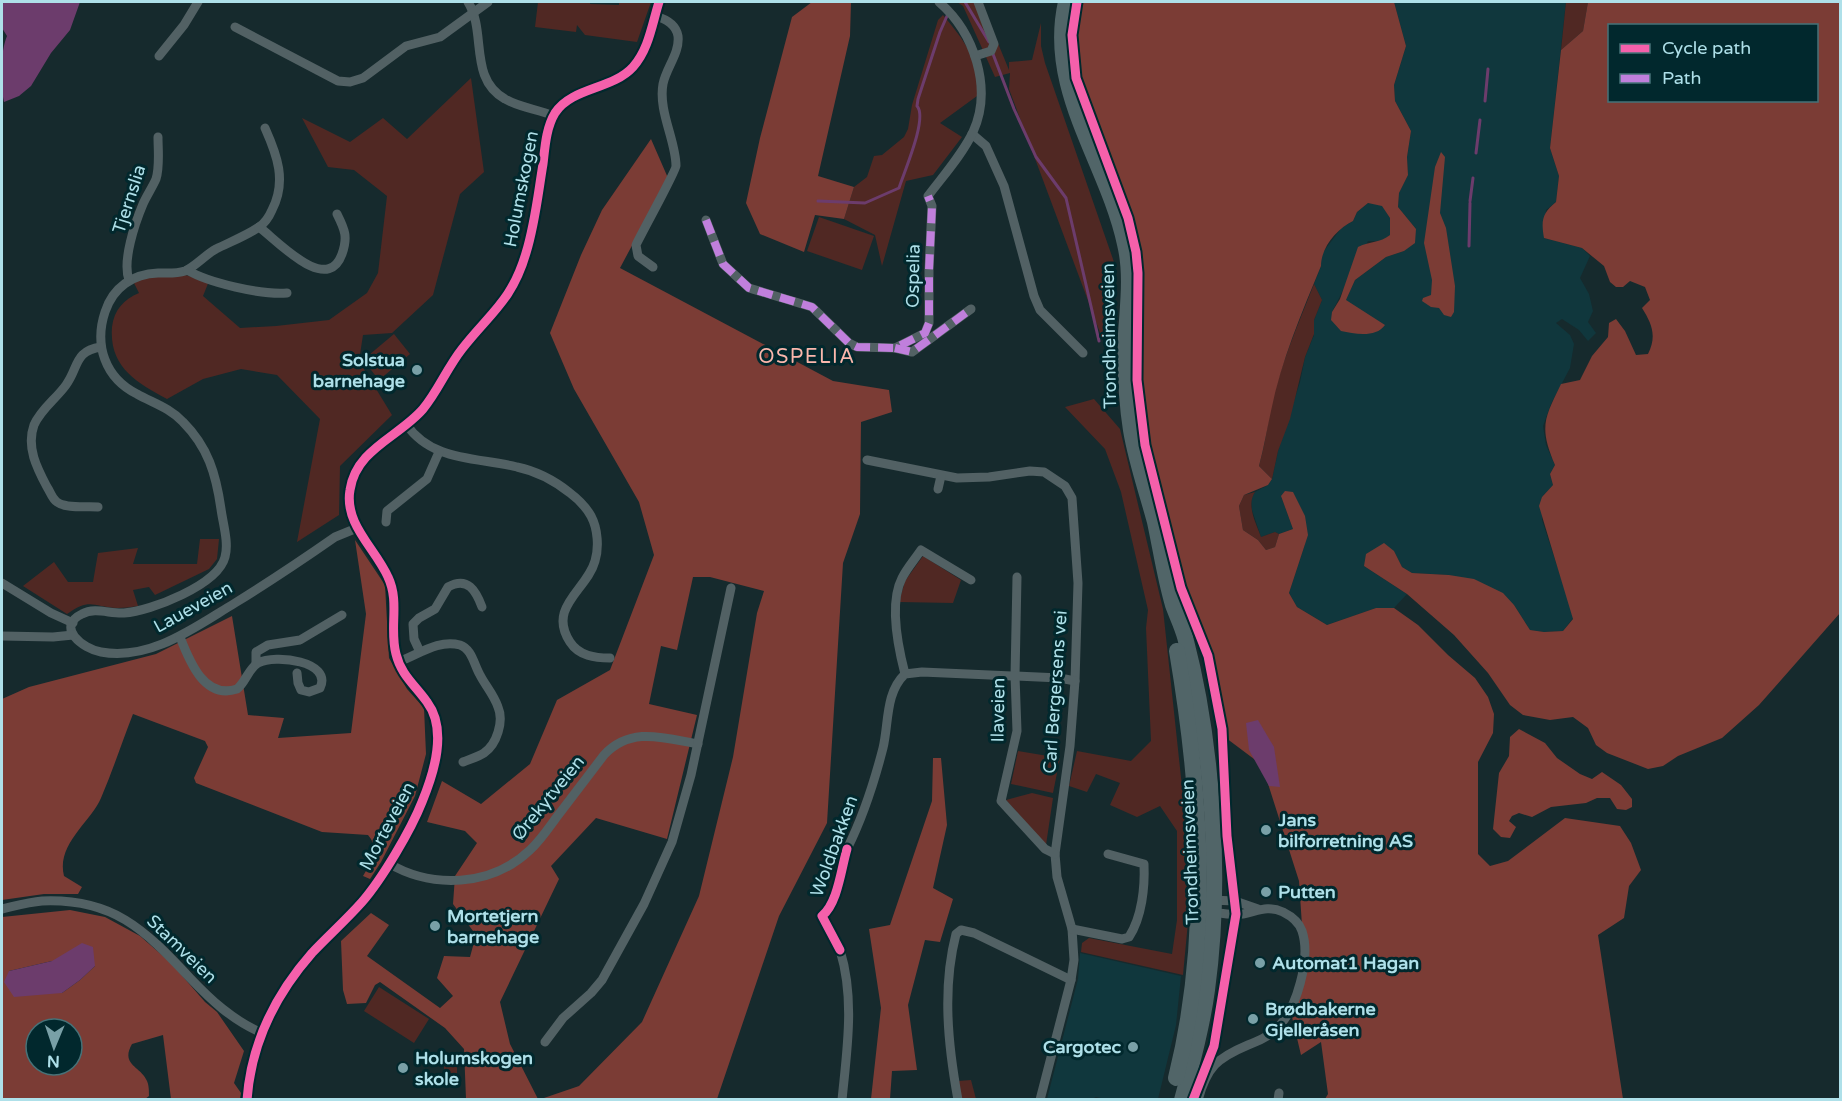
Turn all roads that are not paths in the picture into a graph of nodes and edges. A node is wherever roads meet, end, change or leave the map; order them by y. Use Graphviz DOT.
graph roads {
  1 [pos="198,2"];
  2 [pos="468,2"];
  3 [pos="488,2"];
  4 [pos="659,2"];
  5 [pos="939,2"];
  6 [pos="978,2"];
  7 [pos="1066,2"];
  8 [pos="475,12"];
  9 [pos="655,16"];
  10 [pos="235,27"];
  11 [pos="159,56"];
  12 [pos="975,56"];
  13 [pos="554,116"];
  14 [pos="265,128"];
  15 [pos="972,134"];
  16 [pos="158,137"];
  17 [pos="337,214"];
  18 [pos="706,220"];
  19 [pos="259,227"];
  20 [pos="653,267"];
  21 [pos="187,270"];
  22 [pos="129,280"];
  23 [pos="287,293"];
  24 [pos="971,309"];
  25 [pos="101,347"];
  26 [pos="895,348"];
  27 [pos="1083,353"];
  28 [pos="403,426"];
  29 [pos="439,452"];
  30 [pos="867,460"];
  31 [pos="941,476"];
  32 [pos="938,489"];
  33 [pos="98,507"];
  34 [pos="386,522"];
  35 [pos="357,528"];
  36 [pos="1017,577"];
  37 [pos="970,580"];
  38 [pos="2,583"];
  39 [pos="731,588"];
  40 [pos="482,608"];
  41 [pos="342,615"];
  42 [pos="73,623"];
  43 [pos="73,635"];
  44 [pos="2,636"];
  45 [pos="180,637"];
  46 [pos="420,652"];
  47 [pos="610,658"];
  48 [pos="398,662"];
  49 [pos="256,664"];
  50 [pos="297,673"];
  51 [pos="905,674"];
  52 [pos="1015,676"];
  53 [pos="1076,681"];
  54 [pos="698,744"];
  55 [pos="463,762"];
  56 [pos="847,849"];
  57 [pos="1055,854"];
  58 [pos="1108,854"];
  59 [pos="388,863"];
  60 [pos="1208,905"];
  61 [pos="2,909"];
  62 [pos="1258,909"];
  63 [pos="1072,929"];
  64 [pos="840,950"];
  65 [pos="1071,980"];
  66 [pos="262,1033"];
  67 [pos="546,1042"];
  68 [pos="247,1100"];
  69 [pos="842,1100"];
  70 [pos="958,1100"];
  71 [pos="1040,1100"];
  72 [pos="1171,1100"];
  73 [pos="1182,1100"];
  74 [pos="1198,1100"];
  1 -- 11 [label="street"];
  2 -- 8 [label="street"];
  3 -- 8 [label="street"];
  4 -- 9 [label="street, Holumskogen"];
  5 -- 12 [label="street, Ospelia"];
  6 -- 12 [label="street"];
  7 -- 60 [label="highway, Trondheimsveien"];
  8 -- 10 [label="street"];
  8 -- 13 [label="street"];
  9 -- 13 [label="street, Holumskogen"];
  9 -- 20 [label="street"];
  12 -- 15 [label="street, Ospelia"];
  13 -- 28 [label="street, Holumskogen"];
  14 -- 19 [label="street"];
  15 -- 26 [label="street, Ospelia"];
  15 -- 27 [label="street"];
  16 -- 22 [label="street, Tjernslia"];
  17 -- 19 [label="street"];
  18 -- 26 [label="street, Ospelia"];
  19 -- 21 [label="street"];
  21 -- 22 [label="street"];
  21 -- 23 [label="street"];
  22 -- 25 [label="street, Laueveien"];
  24 -- 26 [label="street"];
  25 -- 33 [label="street"];
  25 -- 42 [label="street, Laueveien"];
  28 -- 29 [label="street"];
  28 -- 35 [label="street, Morteveien"];
  29 -- 34 [label="street"];
  29 -- 47 [label="street"];
  30 -- 31 [label="street, Carl Bergersens vei"];
  31 -- 32 [label="street"];
  31 -- 53 [label="street, Carl Bergersens vei"];
  35 -- 45 [label="street, Laueveien"];
  35 -- 48 [label="street, Morteveien"];
  36 -- 52 [label="street, Ilaveien"];
  37 -- 51 [label="street"];
  38 -- 42 [label="street"];
  39 -- 54 [label="street"];
  40 -- 46 [label="street"];
  41 -- 49 [label="street"];
  42 -- 43 [label="street"];
  43 -- 44 [label="street"];
  43 -- 45 [label="street, Laueveien"];
  45 -- 49 [label="street"];
  46 -- 48 [label="street"];
  46 -- 55 [label="street"];
  48 -- 59 [label="street, Morteveien"];
  49 -- 50 [label="street"];
  51 -- 52 [label="street"];
  51 -- 56 [label="street, Woldbakken"];
  52 -- 53 [label="street"];
  52 -- 57 [label="street, Ilaveien"];
  53 -- 57 [label="street, Carl Bergersens vei"];
  54 -- 59 [label="street, Ørekytveien"];
  54 -- 67 [label="street"];
  57 -- 63 [label="street, Carl Bergersens vei"];
  58 -- 63 [label="street"];
  59 -- 66 [label="street, Morteveien"];
  60 -- 62 [label="street"];
  60 -- 62 [label="street"];
  60 -- 72 [label="highway, Trondheimsveien"];
  60 -- 73 [label="highway, Trondheimsveien"];
  61 -- 66 [label="street, Stamveien"];
  62 -- 74 [label="street"];
  63 -- 65 [label="street, Carl Bergersens vei"];
  64 -- 69 [label="street"];
  65 -- 70 [label="street"];
  65 -- 71 [label="street, Carl Bergersens vei"];
  66 -- 68 [label="street, Morteveien"];
}
